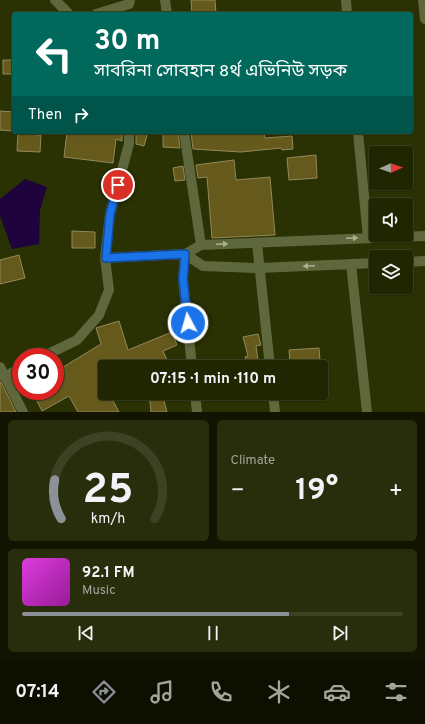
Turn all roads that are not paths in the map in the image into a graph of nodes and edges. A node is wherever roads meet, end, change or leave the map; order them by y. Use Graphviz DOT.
graph roads {
  1 [pos="54,0"];
  2 [pos="130,0"];
  3 [pos="165,0"];
  4 [pos="346,0"];
  5 [pos="423,0"];
  6 [pos="67,12"];
  7 [pos="103,12"];
  8 [pos="167,12"];
  9 [pos="347,12"];
  10 [pos="425,19"];
  11 [pos="129,134"];
  12 [pos="184,134"];
  13 [pos="358,134"];
  14 [pos="425,236"];
  15 [pos="368,238"];
  16 [pos="257,243"];
  17 [pos="201,245"];
  18 [pos="185,254"];
  19 [pos="106,258"];
  20 [pos="425,261"];
  21 [pos="413,262"];
  22 [pos="369,263"];
  23 [pos="351,264"];
  24 [pos="259,268"];
  25 [pos="61,348"];
  26 [pos="191,360"];
  27 [pos="269,360"];
  28 [pos="0,367"];
  29 [pos="12,373"];
  30 [pos="4,377"];
  31 [pos="196,400"];
  32 [pos="274,400"];
  33 [pos="23,412"];
  34 [pos="197,412"];
  35 [pos="275,412"];
  36 [pos="366,412"];
  1 -- 6 [label="street"];
  2 -- 7 [label="street"];
  3 -- 8 [label="street"];
  4 -- 9 [label="street"];
  5 -- 10 [label="street"];
  11 -- 19 [label="street"];
  12 -- 17 [label="street"];
  13 -- 15 [label="street"];
  14 -- 15 [label="street"];
  16 -- 15 [label="street, one-way"];
  17 -- 16 [label="street, one-way"];
  16 -- 24 [label="street"];
  17 -- 18 [label="street"];
  18 -- 19 [label="street"];
  18 -- 24 [label="street"];
  18 -- 26 [label="street"];
  19 -- 25 [label="street"];
  20 -- 21 [label="street"];
  22 -- 23 [label="street"];
  23 -- 24 [label="street, one-way"];
  23 -- 36 [label="street"];
  24 -- 27 [label="street"];
  28 -- 30 [label="street"];
  29 -- 30 [label="street"];
  30 -- 33 [label="street"];
  31 -- 34 [label="street"];
  32 -- 35 [label="street"];
}
